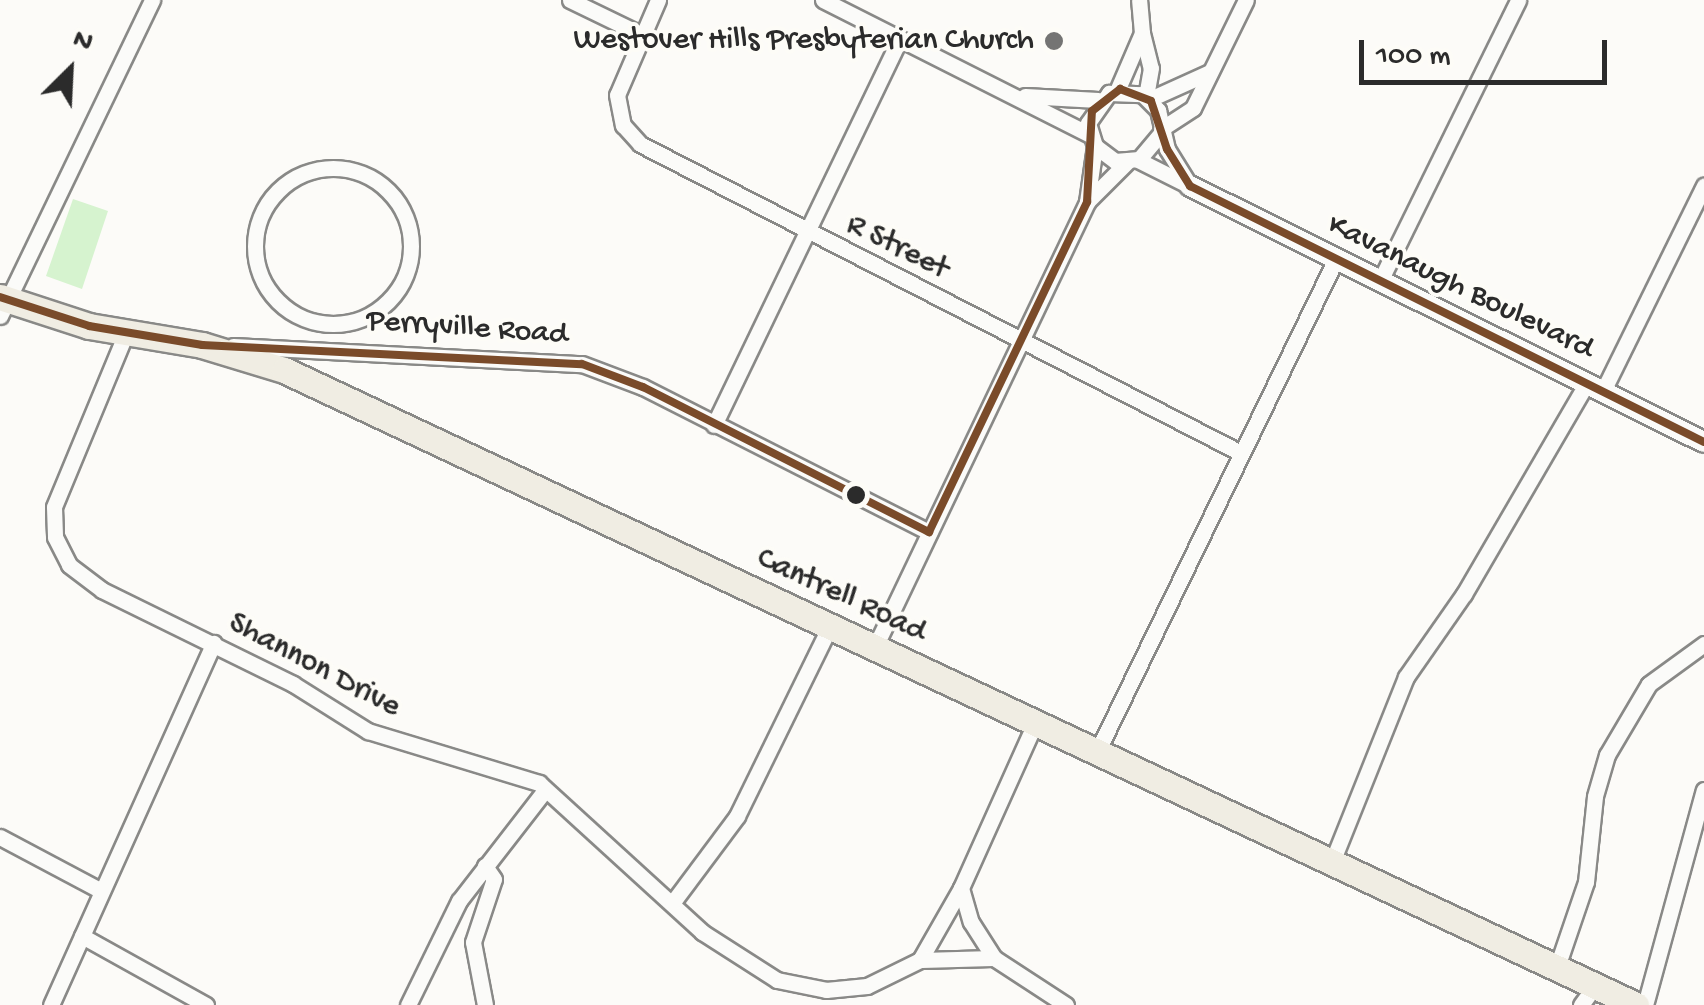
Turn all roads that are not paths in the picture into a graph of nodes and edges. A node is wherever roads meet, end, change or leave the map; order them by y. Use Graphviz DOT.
graph roads {
  1 [pos="152,0"];
  2 [pos="570,0"];
  3 [pos="658,0"];
  4 [pos="823,0"];
  5 [pos="1139,0"];
  6 [pos="1246,0"];
  7 [pos="1518,0"];
  8 [pos="640,34"];
  9 [pos="1142,34"];
  10 [pos="900,39"];
  11 [pos="1210,72"];
  12 [pos="1116,90"];
  13 [pos="1016,95"];
  14 [pos="1148,98"];
  15 [pos="1098,100"];
  16 [pos="1161,131"];
  17 [pos="1092,141"];
  18 [pos="1132,161"];
  19 [pos="1190,186"];
  20 [pos="1704,186"];
  21 [pos="1086,202"];
  22 [pos="803,233"];
  23 [pos="1336,260"];
  24 [pos="1380,281"];
  25 [pos="3,305"];
  26 [pos="300,317"];
  27 [pos="126,333"];
  28 [pos="1023,342"];
  29 [pos="202,345"];
  30 [pos="297,348"];
  31 [pos="1594,388"];
  32 [pos="714,424"];
  33 [pos="1704,442"];
  34 [pos="1241,453"];
  35 [pos="928,532"];
  36 [pos="830,626"];
  37 [pos="214,643"];
  38 [pos="1704,644"];
  39 [pos="874,648"];
  40 [pos="1035,722"];
  41 [pos="1098,752"];
  42 [pos="545,790"];
  43 [pos="1704,790"];
  44 [pos="0,836"];
  45 [pos="1332,862"];
  46 [pos="485,866"];
  47 [pos="962,888"];
  48 [pos="98,889"];
  49 [pos="673,902"];
  50 [pos="82,936"];
  51 [pos="994,958"];
  52 [pos="920,960"];
  53 [pos="1556,967"];
  54 [pos="1588,995"];
  55 [pos="51,1005"];
  56 [pos="206,1005"];
  57 [pos="408,1005"];
  58 [pos="485,1005"];
  59 [pos="1066,1005"];
  60 [pos="1636,1005"];
  61 [pos="1645,1005"];
  1 -- 25 [label="street"];
  2 -- 8 [label="street"];
  3 -- 8 [label="street"];
  4 -- 10 [label="street"];
  5 -- 9 [label="street"];
  6 -- 11 [label="street"];
  7 -- 24 [label="street"];
  8 -- 22 [label="street, R Street"];
  9 -- 12 [label="street"];
  9 -- 14 [label="street"];
  10 -- 13 [label="street"];
  10 -- 22 [label="street"];
  11 -- 14 [label="street"];
  11 -- 16 [label="street"];
  12 -- 14 [label="street"];
  12 -- 15 [label="street"];
  13 -- 15 [label="street"];
  13 -- 17 [label="street"];
  14 -- 16 [label="street"];
  15 -- 17 [label="street"];
  16 -- 18 [label="street"];
  16 -- 19 [label="street"];
  17 -- 18 [label="street"];
  17 -- 21 [label="street"];
  18 -- 19 [label="street"];
  18 -- 21 [label="street"];
  19 -- 23 [label="street, Kavanaugh Boulevard"];
  20 -- 31 [label="street"];
  21 -- 28 [label="street"];
  22 -- 28 [label="street, R Street"];
  22 -- 32 [label="street"];
  23 -- 24 [label="street, Kavanaugh Boulevard"];
  23 -- 34 [label="street"];
  24 -- 31 [label="street, Kavanaugh Boulevard"];
  25 -- 27 [label="main road, Cantrell Road"];
  26 -- 26 [label="street"];
  26 -- 30 [label="street"];
  27 -- 29 [label="main road, Cantrell Road"];
  27 -- 37 [label="street, Shannon Drive"];
  28 -- 34 [label="street, R Street"];
  28 -- 35 [label="street"];
  29 -- 30 [label="street, Perryville Road"];
  29 -- 36 [label="main road, Cantrell Road"];
  30 -- 32 [label="street, Perryville Road"];
  31 -- 33 [label="street, Kavanaugh Boulevard"];
  31 -- 45 [label="street"];
  32 -- 35 [label="street, Perryville Road"];
  34 -- 41 [label="street"];
  35 -- 39 [label="street"];
  36 -- 39 [label="main road, Cantrell Road"];
  36 -- 49 [label="street"];
  37 -- 42 [label="street, Shannon Drive"];
  37 -- 48 [label="street"];
  38 -- 53 [label="street"];
  39 -- 40 [label="main road, Cantrell Road"];
  40 -- 41 [label="main road, Cantrell Road"];
  40 -- 47 [label="street"];
  41 -- 45 [label="main road, Cantrell Road"];
  42 -- 46 [label="street"];
  42 -- 49 [label="street, Shannon Drive"];
  43 -- 61 [label="street"];
  44 -- 48 [label="street"];
  45 -- 53 [label="main road, Cantrell Road"];
  46 -- 57 [label="street"];
  46 -- 58 [label="street"];
  47 -- 51 [label="street"];
  47 -- 52 [label="street"];
  48 -- 50 [label="street"];
  49 -- 52 [label="street, Shannon Drive"];
  50 -- 55 [label="street"];
  50 -- 56 [label="street"];
  51 -- 52 [label="street"];
  51 -- 59 [label="street"];
  53 -- 54 [label="main road, Cantrell Road"];
  54 -- 60 [label="main road, Cantrell Road"];
}
